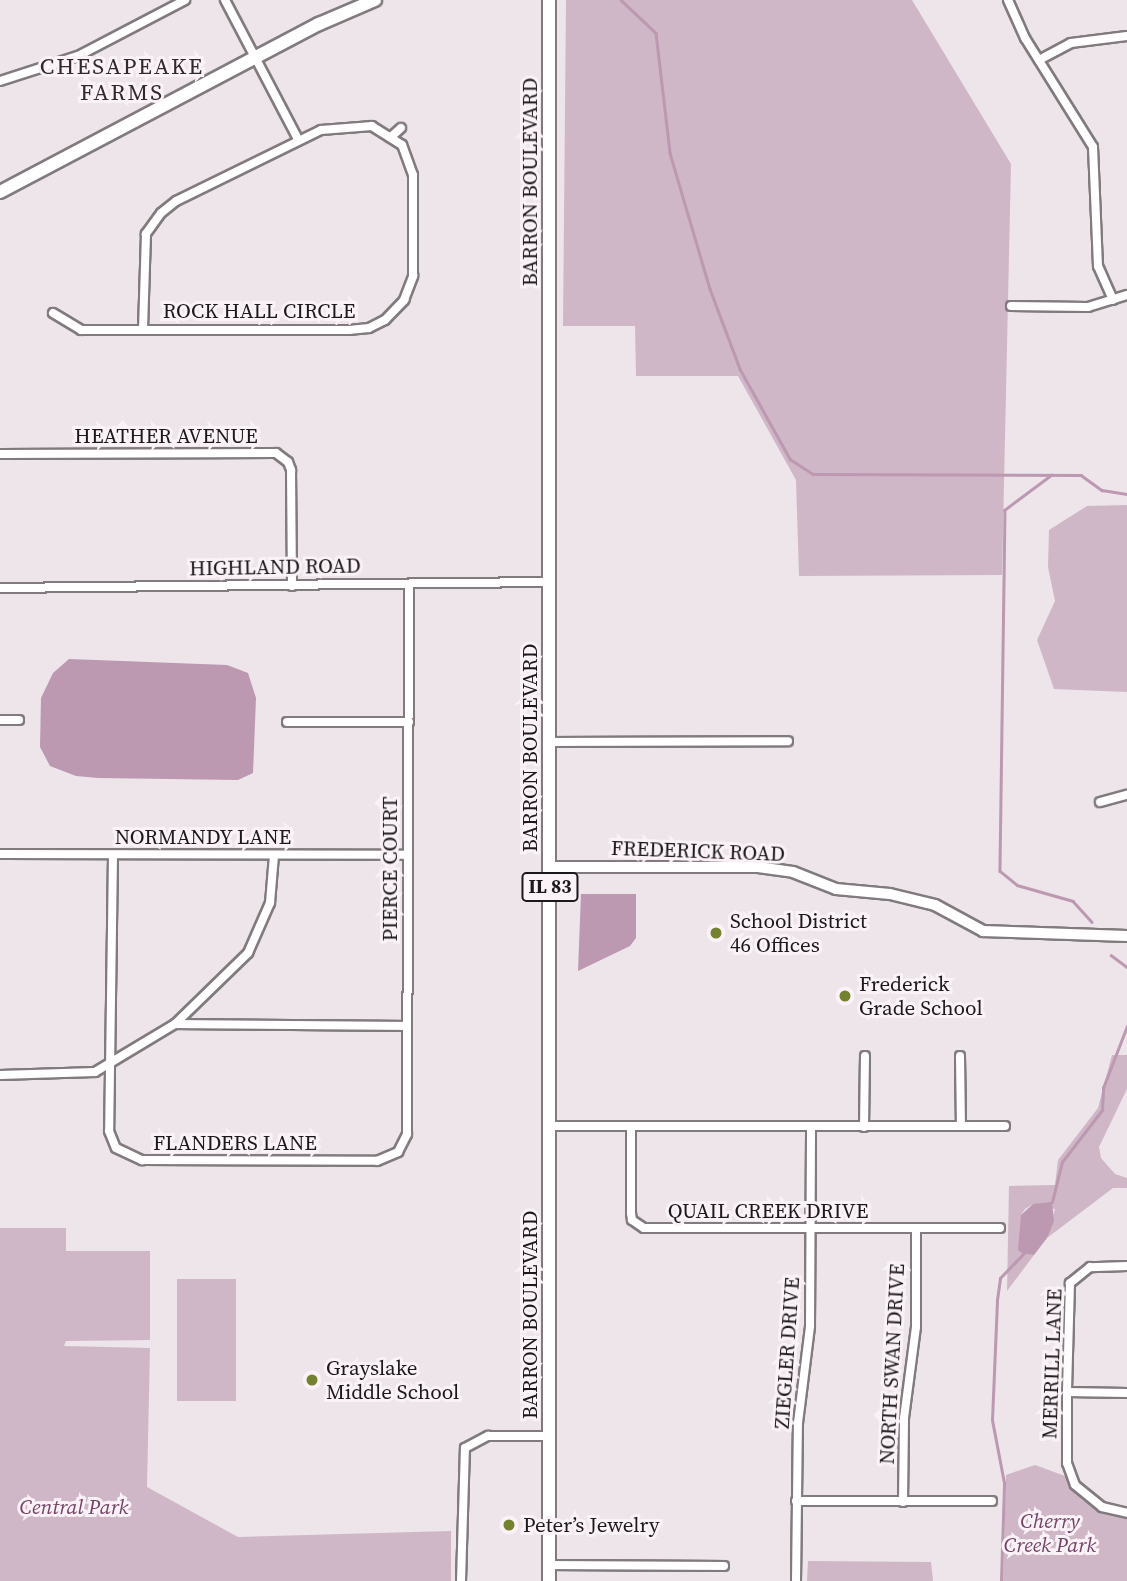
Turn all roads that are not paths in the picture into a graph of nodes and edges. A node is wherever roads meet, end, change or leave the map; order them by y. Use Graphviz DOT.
graph roads {
  1 [pos="186,0"];
  2 [pos="225,0"];
  3 [pos="375,0"];
  4 [pos="549,0"];
  5 [pos="1008,0"];
  6 [pos="1127,36"];
  7 [pos="255,59"];
  8 [pos="1039,60"];
  9 [pos="0,81"];
  10 [pos="401,128"];
  11 [pos="392,136"];
  12 [pos="299,139"];
  13 [pos="0,192"];
  14 [pos="1127,295"];
  15 [pos="1113,300"];
  16 [pos="1011,306"];
  17 [pos="52,313"];
  18 [pos="143,330"];
  19 [pos="0,454"];
  20 [pos="550,583"];
  21 [pos="409,584"];
  22 [pos="292,586"];
  23 [pos="0,588"];
  24 [pos="0,720"];
  25 [pos="19,720"];
  26 [pos="287,722"];
  27 [pos="409,722"];
  28 [pos="788,741"];
  29 [pos="550,742"];
  30 [pos="1127,795"];
  31 [pos="1100,802"];
  32 [pos="0,854"];
  33 [pos="113,855"];
  34 [pos="274,855"];
  35 [pos="407,855"];
  36 [pos="550,867"];
  37 [pos="1127,936"];
  38 [pos="175,1024"];
  39 [pos="407,1026"];
  40 [pos="865,1056"];
  41 [pos="960,1056"];
  42 [pos="113,1064"];
  43 [pos="0,1076"];
  44 [pos="549,1126"];
  45 [pos="961,1126"];
  46 [pos="1005,1126"];
  47 [pos="631,1127"];
  48 [pos="811,1127"];
  49 [pos="864,1127"];
  50 [pos="398,1152"];
  51 [pos="812,1228"];
  52 [pos="1000,1228"];
  53 [pos="916,1229"];
  54 [pos="1127,1266"];
  55 [pos="1067,1392"];
  56 [pos="1127,1393"];
  57 [pos="549,1436"];
  58 [pos="796,1501"];
  59 [pos="992,1501"];
  60 [pos="903,1502"];
  61 [pos="1127,1513"];
  62 [pos="549,1565"];
  63 [pos="724,1566"];
  64 [pos="461,1581"];
  65 [pos="550,1581"];
  66 [pos="796,1581"];
  1 -- 9 [label="street"];
  2 -- 7 [label="street"];
  3 -- 7 [label="main road"];
  4 -- 20 [label="main road, BARRON BOULEVARD / IL 83"];
  5 -- 8 [label="street"];
  6 -- 8 [label="street"];
  7 -- 12 [label="street"];
  7 -- 13 [label="main road"];
  8 -- 15 [label="street"];
  10 -- 11 [label="street"];
  11 -- 12 [label="street, ROCK HALL CIRCLE"];
  11 -- 18 [label="street, ROCK HALL CIRCLE"];
  12 -- 18 [label="street, ROCK HALL CIRCLE"];
  14 -- 15 [label="street"];
  15 -- 16 [label="street"];
  17 -- 18 [label="street"];
  19 -- 22 [label="street, HEATHER AVENUE"];
  20 -- 21 [label="street, HIGHLAND ROAD"];
  20 -- 29 [label="main road, BARRON BOULEVARD / IL 83"];
  21 -- 22 [label="street, HIGHLAND ROAD"];
  21 -- 27 [label="street, PIERCE COURT"];
  22 -- 23 [label="street, HIGHLAND ROAD"];
  24 -- 25 [label="street"];
  26 -- 27 [label="street"];
  27 -- 35 [label="street, PIERCE COURT"];
  28 -- 29 [label="street"];
  29 -- 36 [label="main road, BARRON BOULEVARD / IL 83"];
  30 -- 31 [label="street"];
  32 -- 33 [label="street, NORMANDY LANE"];
  33 -- 34 [label="street, NORMANDY LANE"];
  33 -- 42 [label="street, FLANDERS LANE"];
  34 -- 35 [label="street, NORMANDY LANE"];
  34 -- 38 [label="street"];
  35 -- 39 [label="street, PIERCE COURT"];
  36 -- 37 [label="street, FREDERICK ROAD"];
  36 -- 44 [label="main road, BARRON BOULEVARD / IL 83"];
  38 -- 39 [label="street"];
  38 -- 42 [label="street"];
  39 -- 50 [label="street, PIERCE COURT"];
  40 -- 49 [label="street"];
  41 -- 45 [label="street"];
  42 -- 43 [label="street"];
  42 -- 50 [label="street, FLANDERS LANE"];
  44 -- 47 [label="street"];
  44 -- 57 [label="main road, BARRON BOULEVARD / IL 83"];
  45 -- 46 [label="street"];
  45 -- 49 [label="street"];
  47 -- 48 [label="street"];
  47 -- 51 [label="street, QUAIL CREEK DRIVE"];
  48 -- 49 [label="street"];
  48 -- 51 [label="street, ZIEGLER DRIVE"];
  51 -- 53 [label="street, QUAIL CREEK DRIVE"];
  51 -- 58 [label="street, ZIEGLER DRIVE"];
  52 -- 53 [label="street, QUAIL CREEK DRIVE"];
  53 -- 60 [label="street, NORTH SWAN DRIVE"];
  54 -- 55 [label="street, MERRILL LANE"];
  55 -- 56 [label="street"];
  55 -- 61 [label="street, MERRILL LANE"];
  57 -- 62 [label="main road, BARRON BOULEVARD / IL 83"];
  57 -- 64 [label="street"];
  58 -- 60 [label="street"];
  58 -- 66 [label="street, ZIEGLER DRIVE"];
  59 -- 60 [label="street"];
  62 -- 63 [label="street"];
  62 -- 65 [label="main road, BARRON BOULEVARD / IL 83"];
}
